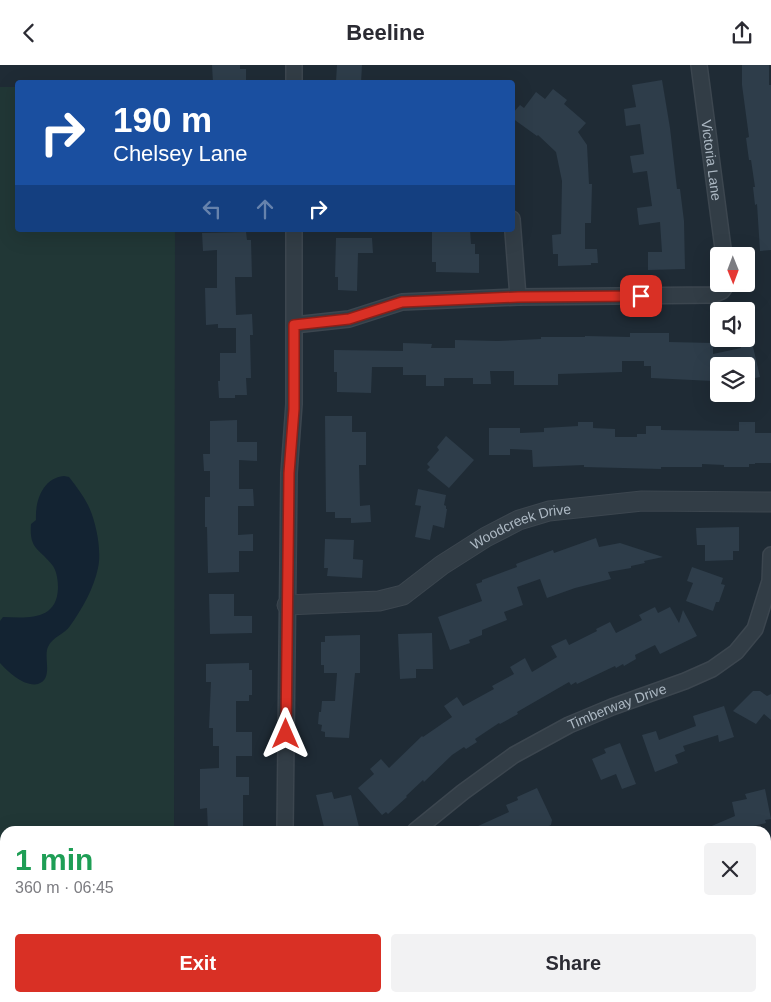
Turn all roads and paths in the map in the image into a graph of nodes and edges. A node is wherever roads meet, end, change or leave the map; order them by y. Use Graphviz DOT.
graph roads {
  1 [pos="294,65"];
  2 [pos="699,65"];
  3 [pos="294,80"];
  4 [pos="294,232"];
  5 [pos="513,232"];
  6 [pos="723,247"];
  7 [pos="716,293"];
  8 [pos="518,297"];
  9 [pos="294,325"];
  10 [pos="771,502"];
  11 [pos="771,555"];
  12 [pos="287,605"];
  13 [pos="285,826"];
  14 [pos="421,826"];
  1 -- 3 [label="street"];
  2 -- 6 [label="street, Victoria Lane"];
  4 -- 9 [label="street"];
  5 -- 8 [label="street"];
  7 -- 8 [label="street"];
  8 -- 9 [label="street"];
  9 -- 12 [label="street"];
  10 -- 12 [label="street, Woodcreek Drive"];
  11 -- 14 [label="street, Timberway Drive"];
  12 -- 13 [label="street"];
}
